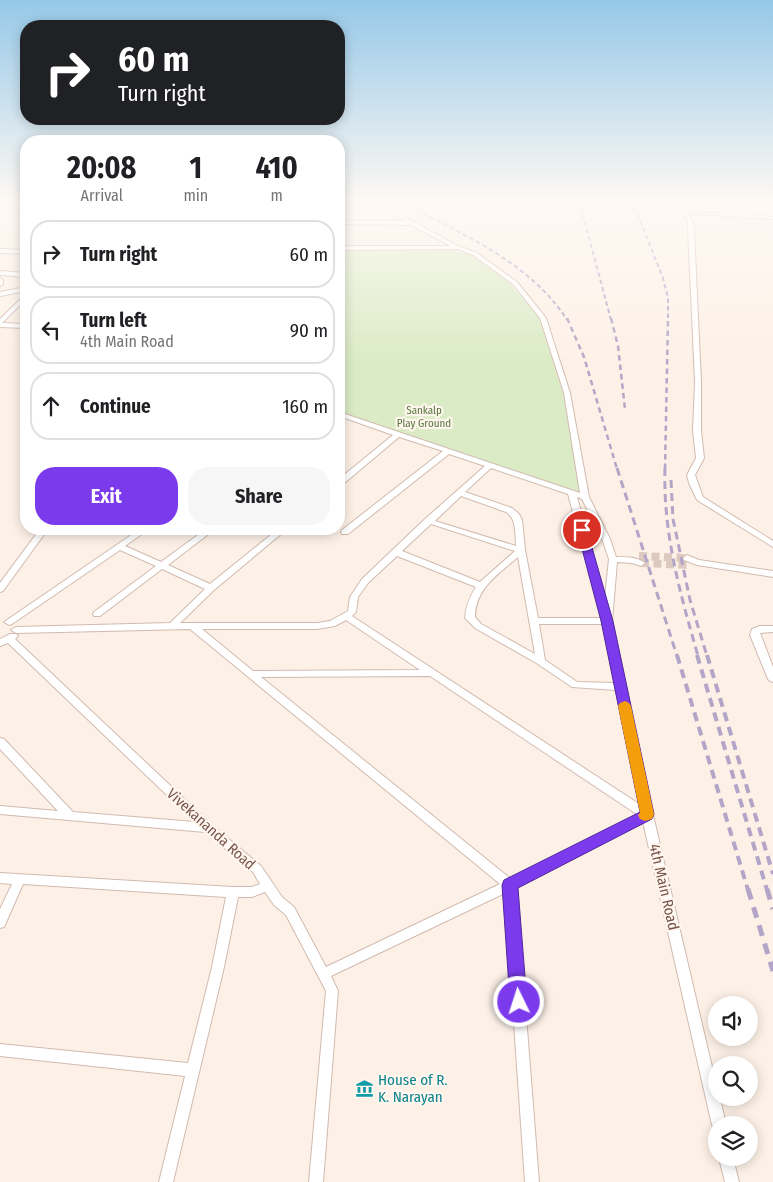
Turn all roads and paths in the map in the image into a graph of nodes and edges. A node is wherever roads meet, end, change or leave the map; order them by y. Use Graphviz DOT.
graph roads {
  1 [pos="477,255"];
  2 [pos="692,255"];
  3 [pos="0,273"];
  4 [pos="20,275"];
  5 [pos="0,280"];
  6 [pos="0,284"];
  7 [pos="20,290"];
  8 [pos="0,294"];
  9 [pos="20,302"];
  10 [pos="0,323"];
  11 [pos="20,325"];
  12 [pos="345,416"];
  13 [pos="398,434"];
  14 [pos="448,451"];
  15 [pos="490,465"];
  16 [pos="345,478"];
  17 [pos="459,493"];
  18 [pos="572,493"];
  19 [pos="585,497"];
  20 [pos="428,521"];
  21 [pos="345,532"];
  22 [pos="40,535"];
  23 [pos="137,535"];
  24 [pos="203,535"];
  25 [pos="276,535"];
  26 [pos="773,545"];
  27 [pos="120,547"];
  28 [pos="521,550"];
  29 [pos="396,552"];
  30 [pos="613,559"];
  31 [pos="638,559"];
  32 [pos="690,561"];
  33 [pos="162,564"];
  34 [pos="773,574"];
  35 [pos="481,586"];
  36 [pos="211,588"];
  37 [pos="0,589"];
  38 [pos="97,614"];
  39 [pos="346,616"];
  40 [pos="4,621"];
  41 [pos="534,621"];
  42 [pos="607,621"];
  43 [pos="172,626"];
  44 [pos="192,626"];
  45 [pos="773,629"];
  46 [pos="9,637"];
  47 [pos="541,662"];
  48 [pos="432,673"];
  49 [pos="250,674"];
  50 [pos="773,679"];
  51 [pos="621,687"];
  52 [pos="0,742"];
  53 [pos="0,810"];
  54 [pos="647,814"];
  55 [pos="70,815"];
  56 [pos="208,828"];
  57 [pos="0,878"];
  58 [pos="19,880"];
  59 [pos="510,885"];
  60 [pos="267,886"];
  61 [pos="233,892"];
  62 [pos="0,923"];
  63 [pos="323,974"];
  64 [pos="0,1050"];
  65 [pos="192,1070"];
  66 [pos="717,1116"];
  67 [pos="728,1166"];
  68 [pos="166,1182"];
  69 [pos="316,1182"];
  70 [pos="532,1182"];
  71 [pos="732,1182"];
  1 -- 19 [label="street"];
  2 -- 26 [label="street"];
  3 -- 4 [label="street"];
  5 -- 6 [label="street"];
  7 -- 8 [label="street"];
  9 -- 10 [label="street"];
  10 -- 11 [label="street"];
  12 -- 13 [label="street"];
  13 -- 14 [label="street"];
  13 -- 16 [label="street"];
  14 -- 15 [label="street"];
  14 -- 21 [label="street"];
  15 -- 17 [label="street"];
  15 -- 18 [label="street"];
  17 -- 20 [label="street"];
  17 -- 28 [label="street"];
  18 -- 19 [label="street"];
  18 -- 42 [label="street"];
  19 -- 30 [label="street"];
  20 -- 28 [label="street"];
  20 -- 29 [label="street"];
  22 -- 37 [label="street"];
  23 -- 27 [label="street"];
  24 -- 33 [label="street"];
  25 -- 36 [label="street"];
  27 -- 33 [label="street"];
  27 -- 40 [label="street"];
  28 -- 35 [label="street"];
  28 -- 41 [label="street"];
  29 -- 35 [label="street"];
  29 -- 39 [label="street"];
  30 -- 31 [label="street"];
  30 -- 42 [label="street, 4th Main Road"];
  32 -- 34 [label="street"];
  33 -- 36 [label="street"];
  33 -- 38 [label="street"];
  35 -- 47 [label="street"];
  36 -- 43 [label="street"];
  39 -- 44 [label="street"];
  39 -- 48 [label="street"];
  40 -- 46 [label="street, Vivekananda Road"];
  41 -- 42 [label="street"];
  41 -- 47 [label="street"];
  42 -- 51 [label="street, 4th Main Road"];
  43 -- 44 [label="street"];
  43 -- 46 [label="street"];
  44 -- 49 [label="street"];
  45 -- 50 [label="street"];
  46 -- 56 [label="street, Vivekananda Road"];
  47 -- 51 [label="street"];
  48 -- 49 [label="street"];
  48 -- 54 [label="street"];
  49 -- 59 [label="street"];
  51 -- 54 [label="street, 4th Main Road"];
  52 -- 55 [label="street"];
  53 -- 55 [label="street"];
  54 -- 59 [label="street"];
  54 -- 66 [label="street, 4th Main Road"];
  55 -- 56 [label="street"];
  56 -- 60 [label="street, Vivekananda Road"];
  57 -- 58 [label="street"];
  58 -- 61 [label="street"];
  58 -- 62 [label="street"];
  59 -- 63 [label="street"];
  59 -- 70 [label="street"];
  60 -- 61 [label="street"];
  60 -- 63 [label="street, Vivekananda Road"];
  61 -- 65 [label="street"];
  63 -- 69 [label="street, Vivekananda Road"];
  64 -- 65 [label="street"];
  65 -- 68 [label="street"];
  67 -- 71 [label="street"];
}
